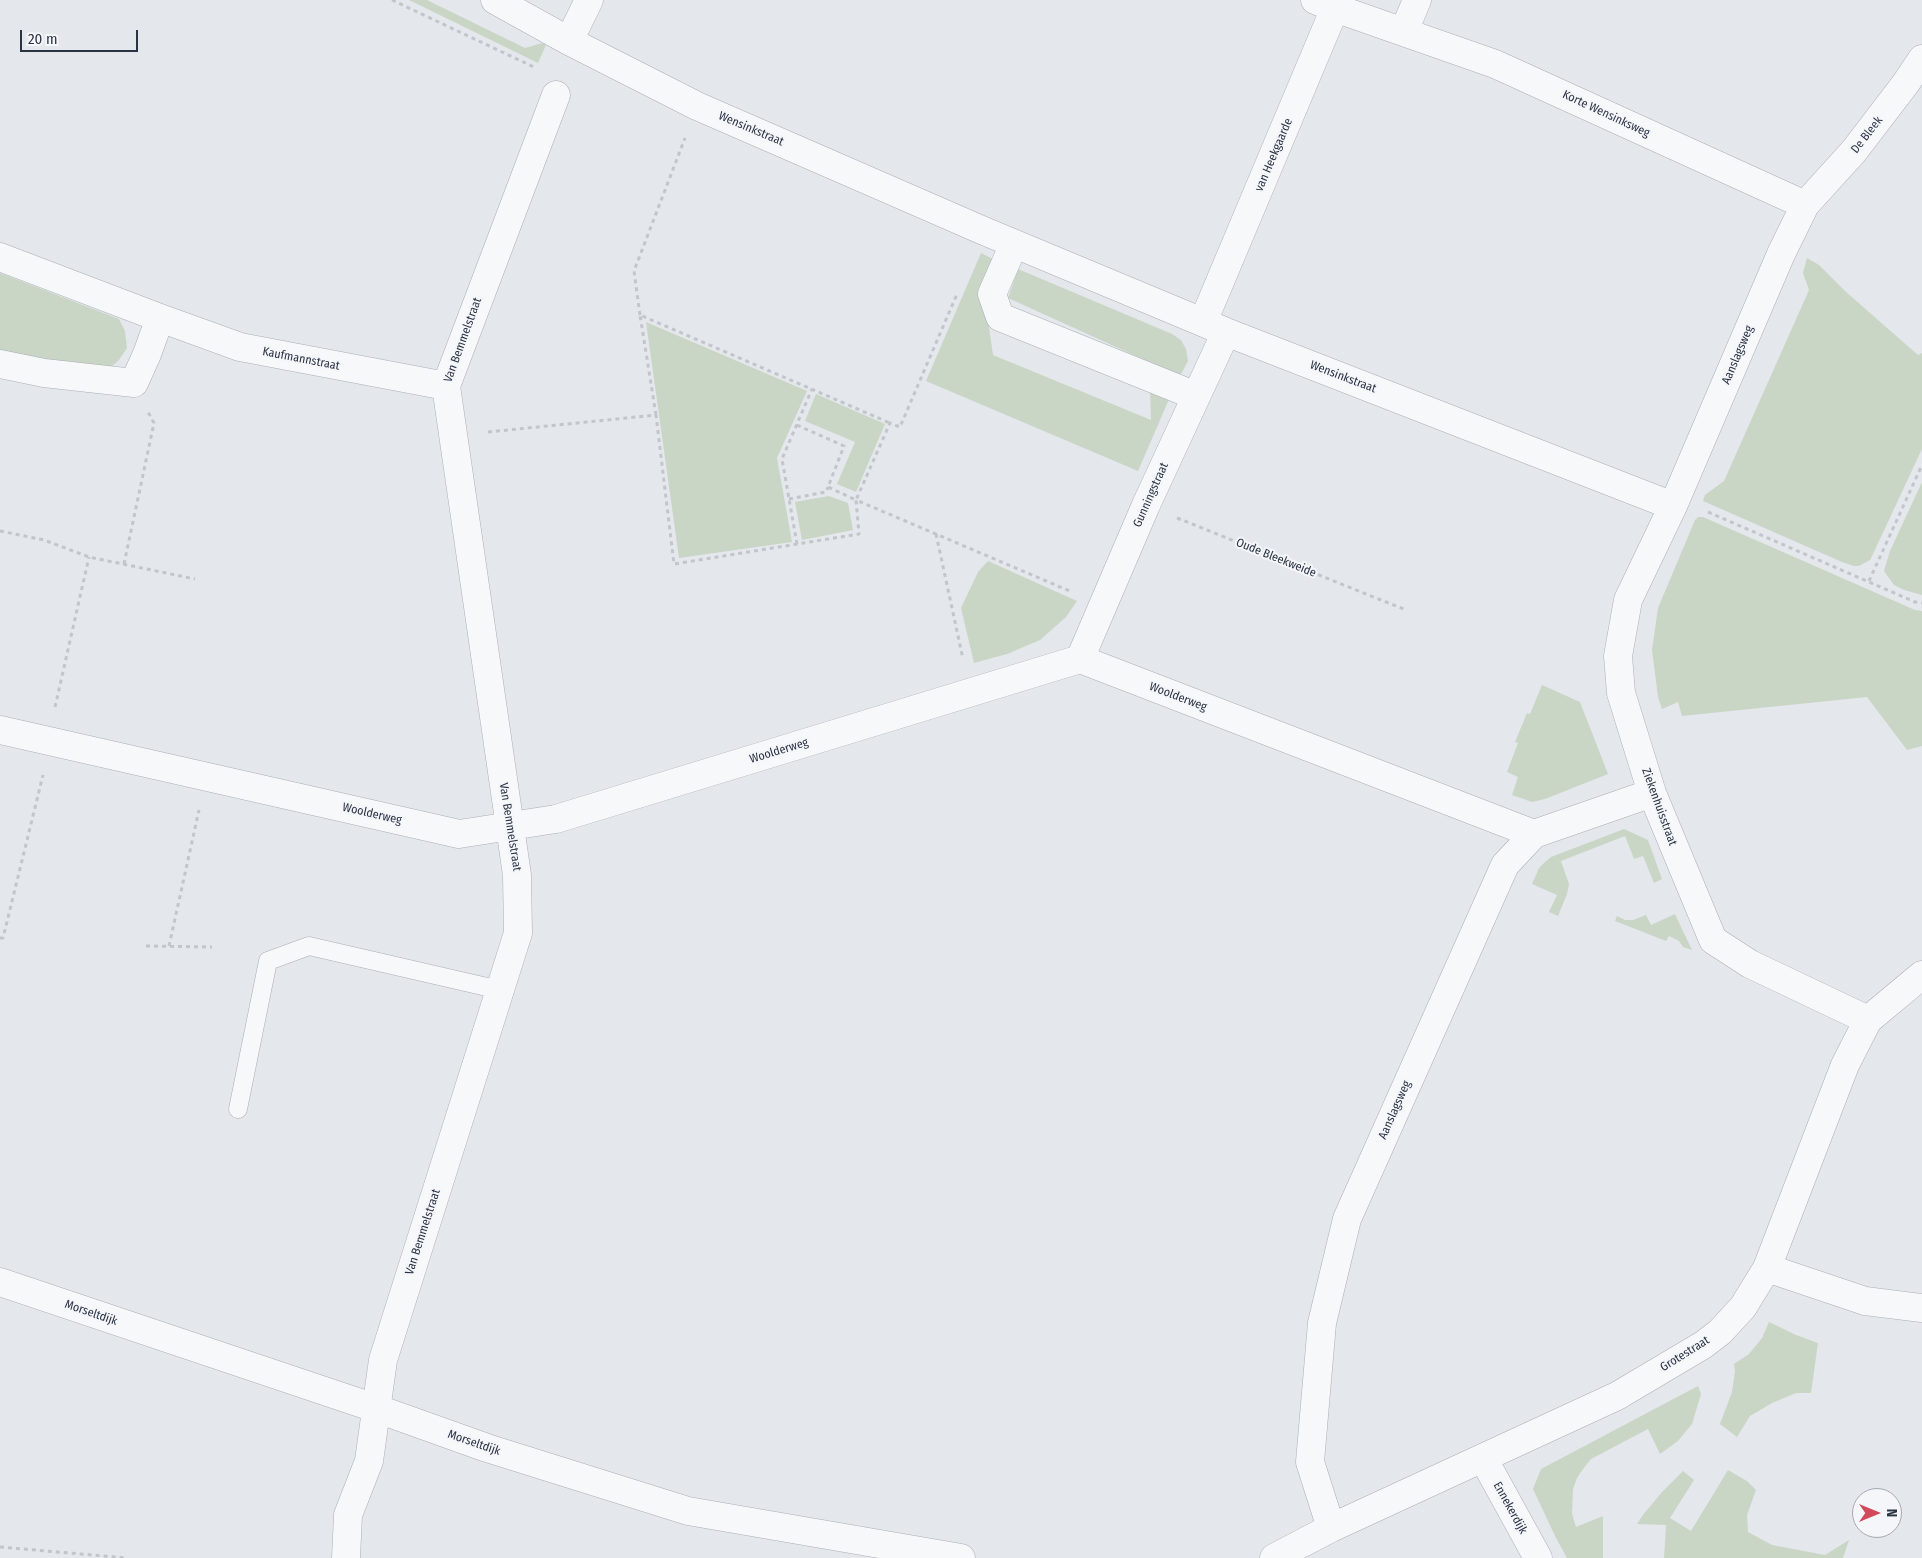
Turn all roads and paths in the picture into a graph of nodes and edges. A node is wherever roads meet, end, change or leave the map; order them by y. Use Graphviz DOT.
graph roads {
  1 [pos="392,0"];
  2 [pos="495,0"];
  3 [pos="588,0"];
  4 [pos="1417,0"];
  5 [pos="1325,4"];
  6 [pos="1404,31"];
  7 [pos="569,41"];
  8 [pos="1922,58"];
  9 [pos="550,83"];
  10 [pos="697,106"];
  11 [pos="1805,205"];
  12 [pos="1014,244"];
  13 [pos="0,257"];
  14 [pos="957,293"];
  15 [pos="640,315"];
  16 [pos="160,318"];
  17 [pos="1214,327"];
  18 [pos="0,364"];
  19 [pos="134,383"];
  20 [pos="446,386"];
  21 [pos="812,389"];
  22 [pos="1196,396"];
  23 [pos="656,415"];
  24 [pos="890,423"];
  25 [pos="797,424"];
  26 [pos="452,435"];
  27 [pos="1922,464"];
  28 [pos="828,487"];
  29 [pos="789,499"];
  30 [pos="856,500"];
  31 [pos="1146,505"];
  32 [pos="1673,506"];
  33 [pos="0,531"];
  34 [pos="936,534"];
  35 [pos="797,544"];
  36 [pos="89,557"];
  37 [pos="124,564"];
  38 [pos="195,579"];
  39 [pos="1869,581"];
  40 [pos="1922,603"];
  41 [pos="1103,605"];
  42 [pos="1406,610"];
  43 [pos="1080,659"];
  44 [pos="970,692"];
  45 [pos="0,730"];
  46 [pos="48,740"];
  47 [pos="206,776"];
  48 [pos="1652,793"];
  49 [pos="509,826"];
  50 [pos="1534,834"];
  51 [pos="0,938"];
  52 [pos="146,946"];
  53 [pos="168,946"];
  54 [pos="212,947"];
  55 [pos="1922,975"];
  56 [pos="500,990"];
  57 [pos="1868,1020"];
  58 [pos="238,1110"];
  59 [pos="1767,1268"];
  60 [pos="0,1282"];
  61 [pos="1922,1308"];
  62 [pos="375,1408"];
  63 [pos="1482,1458"];
  64 [pos="1332,1528"];
  65 [pos="0,1547"];
  66 [pos="127,1558"];
  67 [pos="346,1558"];
  68 [pos="961,1558"];
  69 [pos="1274,1558"];
  70 [pos="1538,1558"];
  1 -- 9 [label="path"];
  2 -- 7 [label="street, Wensinkstraat"];
  3 -- 7 [label="street"];
  4 -- 6 [label="street"];
  5 -- 6 [label="street, Korte Wensinksweg"];
  5 -- 17 [label="street, van Heekgaarde"];
  6 -- 11 [label="street, Korte Wensinksweg"];
  7 -- 10 [label="street, Wensinkstraat"];
  8 -- 11 [label="street, De Bleek"];
  9 -- 20 [label="street, Van Bemmelstraat"];
  10 -- 12 [label="street, Wensinkstraat"];
  10 -- 15 [label="path"];
  11 -- 32 [label="street, Aanslagsweg"];
  12 -- 17 [label="street, Wensinkstraat"];
  12 -- 22 [label="street"];
  13 -- 16 [label="street, Kaufmannstraat"];
  14 -- 24 [label="path"];
  15 -- 21 [label="path"];
  15 -- 23 [label="path"];
  16 -- 19 [label="street"];
  16 -- 20 [label="street, Kaufmannstraat"];
  17 -- 22 [label="street, Gunningstraat"];
  17 -- 32 [label="street, Wensinkstraat"];
  18 -- 19 [label="street"];
  19 -- 37 [label="path"];
  20 -- 26 [label="street, Van Bemmelstraat"];
  21 -- 24 [label="path"];
  21 -- 25 [label="path"];
  22 -- 31 [label="street, Gunningstraat"];
  23 -- 26 [label="path"];
  23 -- 35 [label="path"];
  24 -- 30 [label="path"];
  25 -- 28 [label="path"];
  25 -- 29 [label="path"];
  26 -- 49 [label="street, Van Bemmelstraat"];
  27 -- 39 [label="path"];
  28 -- 29 [label="path"];
  28 -- 30 [label="path"];
  29 -- 35 [label="path"];
  30 -- 34 [label="path"];
  30 -- 35 [label="path"];
  31 -- 41 [label="street, Gunningstraat"];
  31 -- 42 [label="path, Oude Bleekweide"];
  32 -- 39 [label="path"];
  32 -- 48 [label="street, Ziekenhuisstraat"];
  33 -- 36 [label="path"];
  34 -- 41 [label="path"];
  34 -- 44 [label="path"];
  36 -- 37 [label="path"];
  36 -- 46 [label="path"];
  37 -- 38 [label="path"];
  39 -- 40 [label="path"];
  41 -- 43 [label="street, Gunningstraat"];
  43 -- 44 [label="street, Woolderweg"];
  43 -- 50 [label="street, Woolderweg"];
  44 -- 49 [label="street, Woolderweg"];
  45 -- 46 [label="street, Woolderweg"];
  46 -- 47 [label="street, Woolderweg"];
  46 -- 51 [label="path"];
  47 -- 49 [label="street, Woolderweg"];
  47 -- 53 [label="path"];
  48 -- 50 [label="street, Aanslagsweg"];
  48 -- 57 [label="street, Ziekenhuisstraat"];
  49 -- 56 [label="street, Van Bemmelstraat"];
  50 -- 64 [label="street, Aanslagsweg"];
  52 -- 53 [label="path"];
  53 -- 54 [label="path"];
  55 -- 57 [label="street, Grotestraat"];
  56 -- 58 [label="lane"];
  56 -- 62 [label="street, Van Bemmelstraat"];
  57 -- 59 [label="street, Grotestraat"];
  59 -- 61 [label="street"];
  59 -- 63 [label="street, Grotestraat"];
  60 -- 62 [label="street, Morseltdijk"];
  62 -- 67 [label="street, Van Bemmelstraat"];
  62 -- 68 [label="street, Morseltdijk"];
  63 -- 64 [label="street, Grotestraat"];
  63 -- 70 [label="street, Ennekerdijk"];
  64 -- 69 [label="street, Grotestraat"];
  65 -- 66 [label="path"];
}
